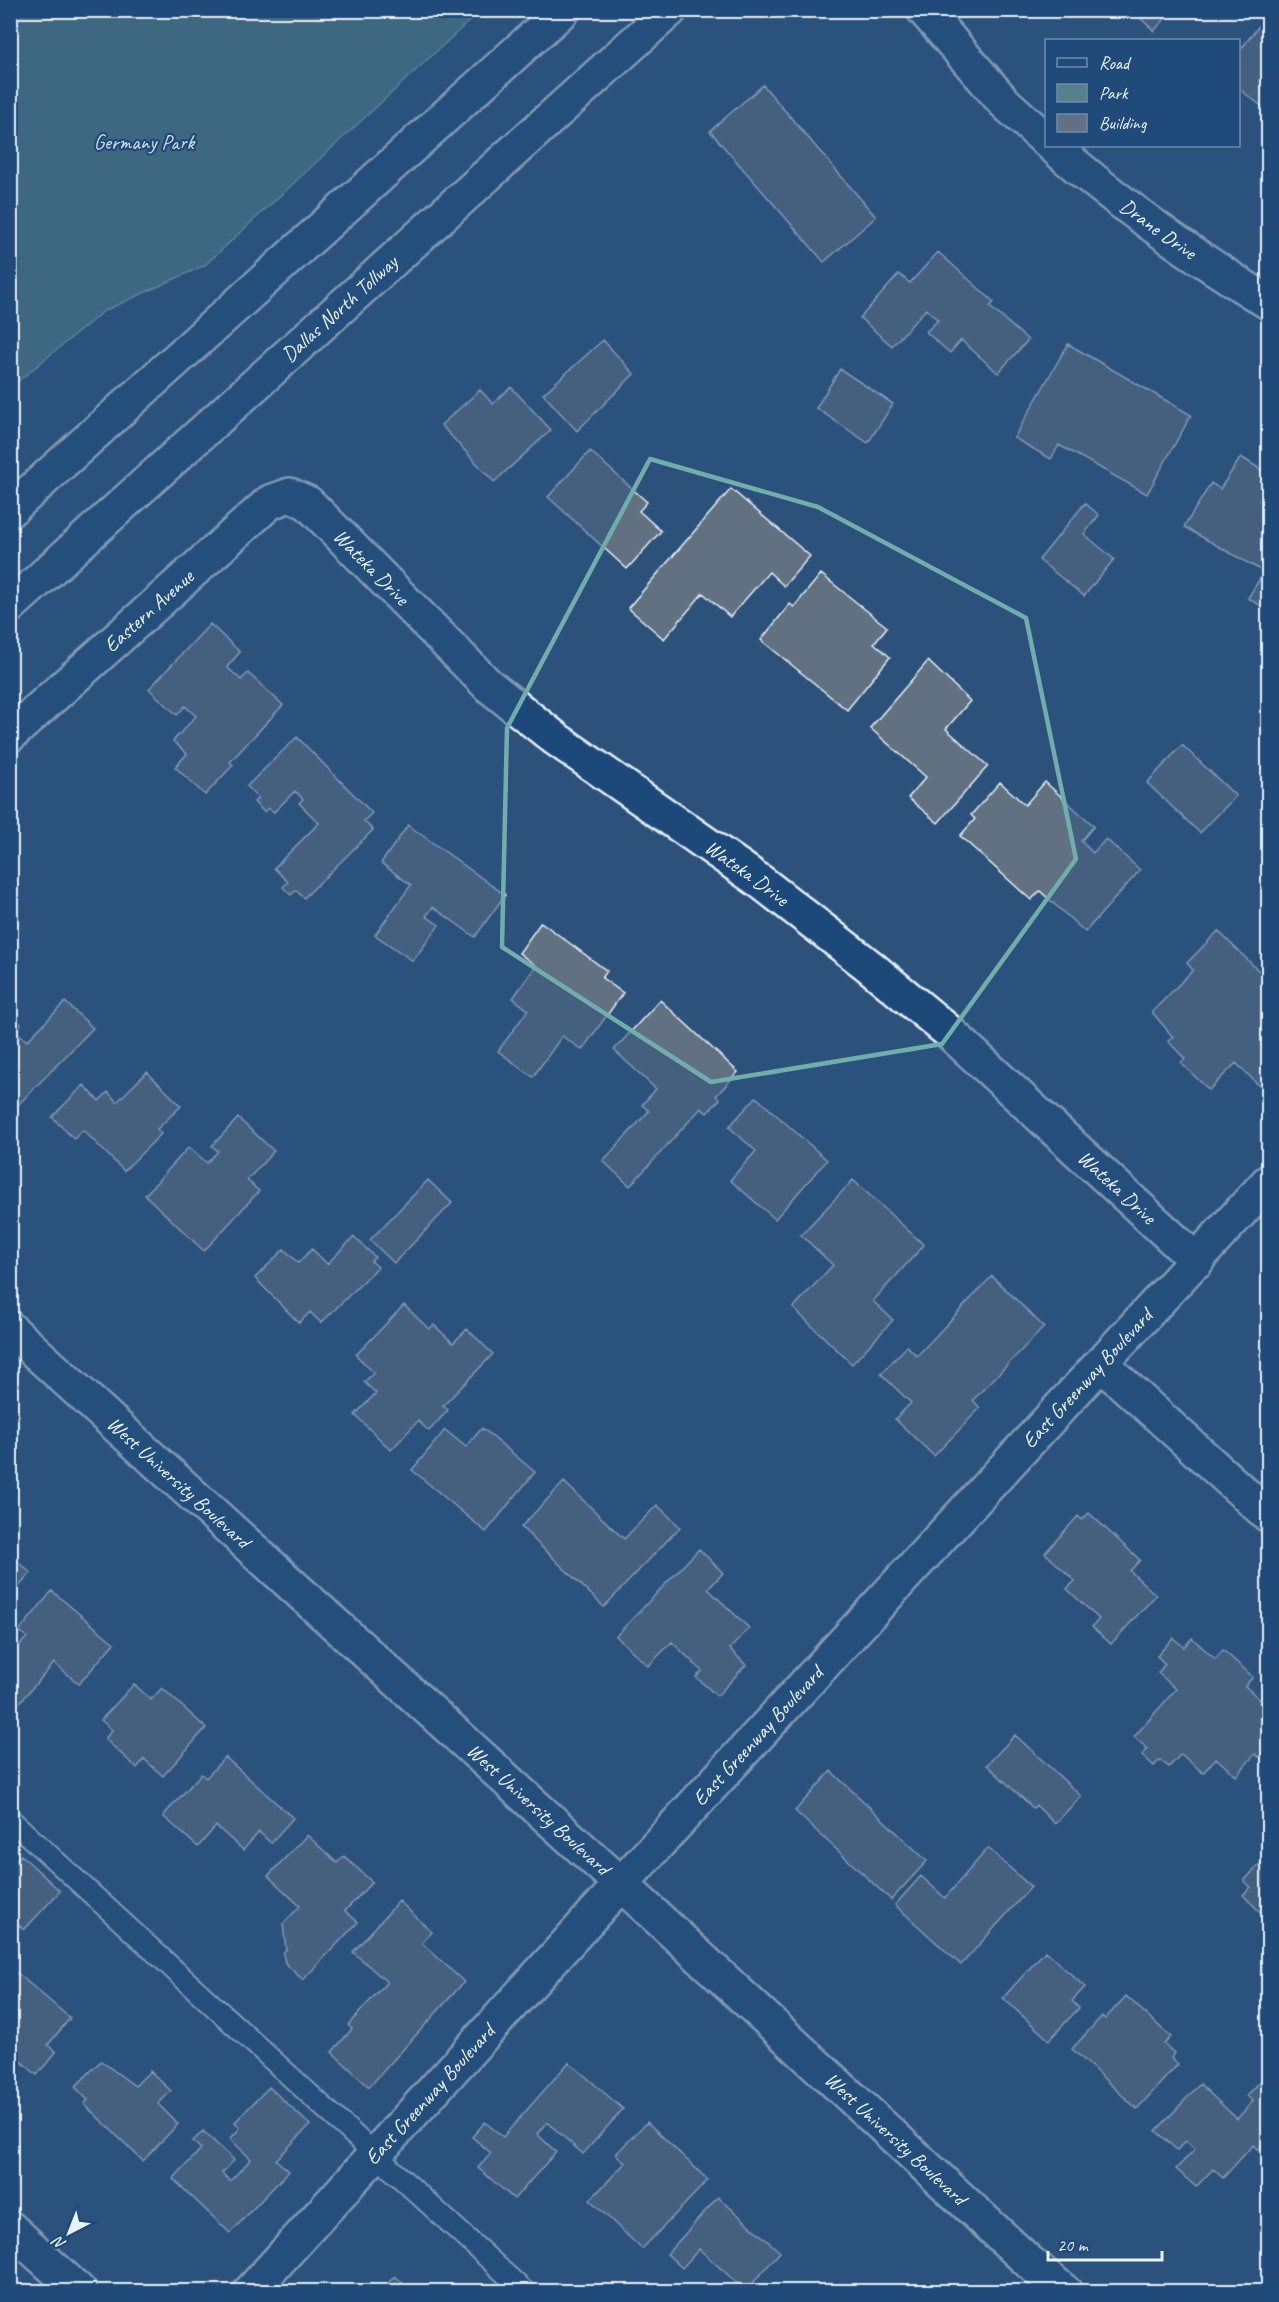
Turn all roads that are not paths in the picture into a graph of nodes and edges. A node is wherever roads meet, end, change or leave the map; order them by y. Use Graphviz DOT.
graph roads {
  1 [pos="563,10"];
  2 [pos="670,10"];
  3 [pos="924,10"];
  4 [pos="1045,138"];
  5 [pos="1054,147"];
  6 [pos="1269,302"];
  7 [pos="290,495"];
  8 [pos="10,510"];
  9 [pos="10,606"];
  10 [pos="10,735"];
  11 [pos="1269,1182"];
  12 [pos="1197,1261"];
  13 [pos="10,1329"];
  14 [pos="1101,1364"];
  15 [pos="1269,1515"];
  16 [pos="10,1819"];
  17 [pos="621,1884"];
  18 [pos="377,2154"];
  19 [pos="10,2228"];
  20 [pos="80,2292"];
  21 [pos="250,2292"];
  22 [pos="525,2292"];
  23 [pos="1065,2292"];
  1 -- 8 [label="main road"];
  2 -- 9 [label="main road, Dallas North Tollway"];
  3 -- 4 [label="main road"];
  5 -- 6 [label="main road, Drane Drive"];
  7 -- 10 [label="main road, Eastern Avenue"];
  7 -- 12 [label="main road, Wateka Drive"];
  11 -- 12 [label="main road, East Greenway Boulevard"];
  12 -- 14 [label="main road, East Greenway Boulevard"];
  13 -- 17 [label="main road, West University Boulevard"];
  14 -- 15 [label="main road"];
  14 -- 17 [label="main road, East Greenway Boulevard"];
  16 -- 18 [label="lane"];
  17 -- 18 [label="main road, East Greenway Boulevard"];
  17 -- 23 [label="main road, West University Boulevard"];
  18 -- 21 [label="main road, East Greenway Boulevard"];
  18 -- 22 [label="lane"];
  19 -- 20 [label="main road"];
}
